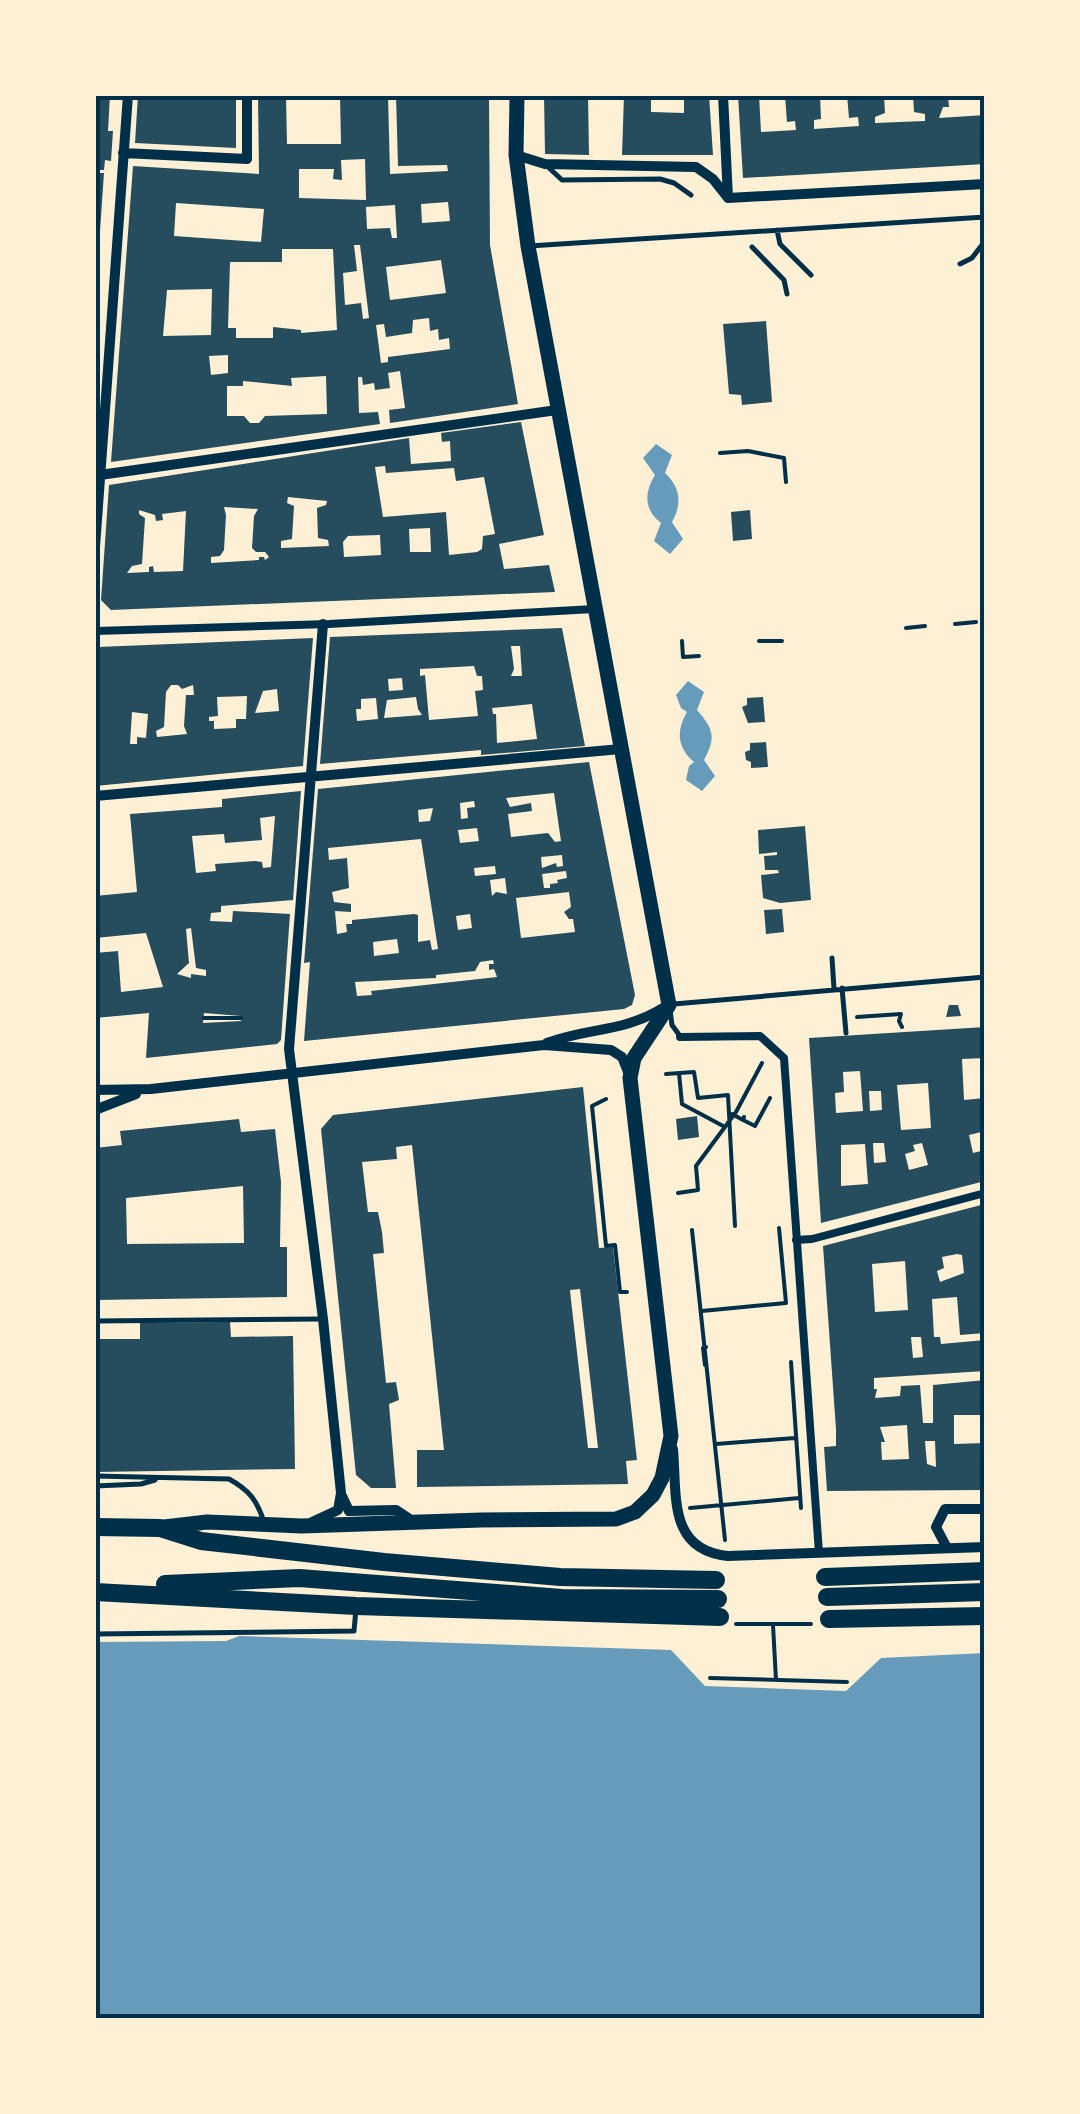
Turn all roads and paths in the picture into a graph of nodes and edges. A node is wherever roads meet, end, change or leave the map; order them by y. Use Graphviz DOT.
graph roads {
  1 [pos="128,95"];
  2 [pos="247,95"];
  3 [pos="516,95"];
  4 [pos="723,95"];
  5 [pos="123,153"];
  6 [pos="516,155"];
  7 [pos="545,164"];
  8 [pos="985,184"];
  9 [pos="691,195"];
  10 [pos="728,198"];
  11 [pos="985,217"];
  12 [pos="777,230"];
  13 [pos="985,241"];
  14 [pos="528,246"];
  15 [pos="752,247"];
  16 [pos="960,264"];
  17 [pos="811,275"];
  18 [pos="787,294"];
  19 [pos="558,410"];
  20 [pos="720,453"];
  21 [pos="100,475"];
  22 [pos="786,482"];
  23 [pos="95,547"];
  24 [pos="594,609"];
  25 [pos="976,622"];
  26 [pos="324,624"];
  27 [pos="956,624"];
  28 [pos="924,626"];
  29 [pos="906,628"];
  30 [pos="95,631"];
  31 [pos="782,640"];
  32 [pos="682,641"];
  33 [pos="759,641"];
  34 [pos="699,656"];
  35 [pos="621,749"];
  36 [pos="310,776"];
  37 [pos="95,796"];
  38 [pos="832,958"];
  39 [pos="985,977"];
  40 [pos="842,988"];
  41 [pos="834,989"];
  42 [pos="669,1005"];
  43 [pos="872,1016"];
  44 [pos="204,1018"];
  45 [pos="241,1018"];
  46 [pos="902,1027"];
  47 [pos="846,1033"];
  48 [pos="680,1037"];
  49 [pos="544,1045"];
  50 [pos="762,1063"];
  51 [pos="679,1073"];
  52 [pos="293,1074"];
  53 [pos="666,1074"];
  54 [pos="630,1078"];
  55 [pos="152,1089"];
  56 [pos="95,1090"];
  57 [pos="770,1098"];
  58 [pos="606,1099"];
  59 [pos="728,1108"];
  60 [pos="95,1110"];
  61 [pos="734,1115"];
  62 [pos="725,1128"];
  63 [pos="678,1193"];
  64 [pos="985,1193"];
  65 [pos="735,1226"];
  66 [pos="779,1228"];
  67 [pos="692,1230"];
  68 [pos="796,1240"];
  69 [pos="627,1292"];
  70 [pos="702,1311"];
  71 [pos="323,1320"];
  72 [pos="95,1321"];
  73 [pos="706,1348"];
  74 [pos="790,1363"];
  75 [pos="705,1365"];
  76 [pos="671,1436"];
  77 [pos="795,1438"];
  78 [pos="716,1444"];
  79 [pos="95,1476"];
  80 [pos="158,1480"];
  81 [pos="95,1486"];
  82 [pos="341,1493"];
  83 [pos="800,1498"];
  84 [pos="720,1504"];
  85 [pos="689,1508"];
  86 [pos="985,1509"];
  87 [pos="802,1514"];
  88 [pos="416,1524"];
  89 [pos="266,1525"];
  90 [pos="302,1526"];
  91 [pos="95,1527"];
  92 [pos="160,1528"];
  93 [pos="726,1545"];
  94 [pos="985,1547"];
  95 [pos="947,1548"];
  96 [pos="819,1553"];
  97 [pos="985,1571"];
  98 [pos="825,1577"];
  99 [pos="95,1589"];
  100 [pos="985,1592"];
  101 [pos="826,1597"];
  102 [pos="722,1605"];
  103 [pos="356,1606"];
  104 [pos="810,1610"];
  105 [pos="985,1616"];
  106 [pos="829,1619"];
  107 [pos="772,1625"];
  108 [pos="95,1634"];
  109 [pos="710,1678"];
  110 [pos="776,1680"];
  111 [pos="848,1682"];
  1 -- 5 [label="street"];
  2 -- 5 [label="street"];
  3 -- 6 [label="main road"];
  4 -- 10 [label="street"];
  5 -- 21 [label="street"];
  6 -- 7 [label="street"];
  6 -- 14 [label="main road"];
  7 -- 9 [label="lane"];
  7 -- 10 [label="street"];
  8 -- 10 [label="street"];
  11 -- 12 [label="lane"];
  12 -- 14 [label="lane"];
  12 -- 17 [label="lane"];
  13 -- 16 [label="lane"];
  14 -- 19 [label="main road"];
  15 -- 18 [label="lane"];
  19 -- 21 [label="street"];
  19 -- 24 [label="main road"];
  20 -- 22 [label="path"];
  21 -- 23 [label="street"];
  24 -- 26 [label="street"];
  24 -- 35 [label="main road"];
  25 -- 27 [label="path"];
  26 -- 30 [label="street"];
  26 -- 36 [label="street"];
  28 -- 29 [label="path"];
  31 -- 33 [label="path"];
  32 -- 34 [label="path"];
  35 -- 36 [label="street"];
  35 -- 42 [label="main road"];
  36 -- 37 [label="street"];
  36 -- 52 [label="street"];
  38 -- 41 [label="lane"];
  39 -- 40 [label="lane"];
  40 -- 41 [label="lane"];
  40 -- 47 [label="lane"];
  41 -- 42 [label="lane"];
  42 -- 48 [label="lane"];
  42 -- 49 [label="street"];
  42 -- 54 [label="main road"];
  43 -- 46 [label="path"];
  44 -- 45 [label="path"];
  48 -- 68 [label="street"];
  49 -- 52 [label="street"];
  49 -- 54 [label="street"];
  50 -- 61 [label="path"];
  51 -- 53 [label="path"];
  51 -- 62 [label="path"];
  51 -- 65 [label="path"];
  52 -- 55 [label="street"];
  52 -- 71 [label="street"];
  54 -- 76 [label="main road"];
  55 -- 56 [label="street"];
  55 -- 60 [label="street"];
  57 -- 61 [label="path"];
  58 -- 69 [label="path"];
  59 -- 61 [label="path"];
  61 -- 62 [label="path"];
  62 -- 63 [label="path"];
  64 -- 68 [label="street"];
  66 -- 70 [label="path"];
  67 -- 70 [label="path"];
  68 -- 96 [label="street"];
  70 -- 73 [label="path"];
  71 -- 72 [label="lane"];
  71 -- 82 [label="street"];
  73 -- 75 [label="path"];
  73 -- 78 [label="path"];
  74 -- 77 [label="path"];
  76 -- 88 [label="main road"];
  76 -- 96 [label="street"];
  77 -- 78 [label="path"];
  77 -- 83 [label="path"];
  78 -- 84 [label="path"];
  79 -- 80 [label="lane"];
  80 -- 81 [label="lane"];
  80 -- 89 [label="lane"];
  82 -- 88 [label="street"];
  82 -- 90 [label="street"];
  83 -- 84 [label="path"];
  83 -- 87 [label="path"];
  84 -- 85 [label="path"];
  84 -- 93 [label="path"];
  86 -- 95 [label="street"];
  88 -- 90 [label="main road"];
  89 -- 90 [label="main road"];
  89 -- 92 [label="main road"];
  91 -- 92 [label="main road"];
  92 -- 102 [label="main road"];
  94 -- 95 [label="street"];
  95 -- 96 [label="street"];
  97 -- 98 [label="main road"];
  99 -- 102 [label="main road"];
  99 -- 103 [label="main road"];
  100 -- 101 [label="main road"];
  102 -- 103 [label="main road"];
  102 -- 107 [label="path"];
  103 -- 108 [label="lane"];
  104 -- 107 [label="path"];
  105 -- 106 [label="main road"];
  107 -- 110 [label="path"];
  109 -- 110 [label="path"];
  110 -- 111 [label="path"];
}
